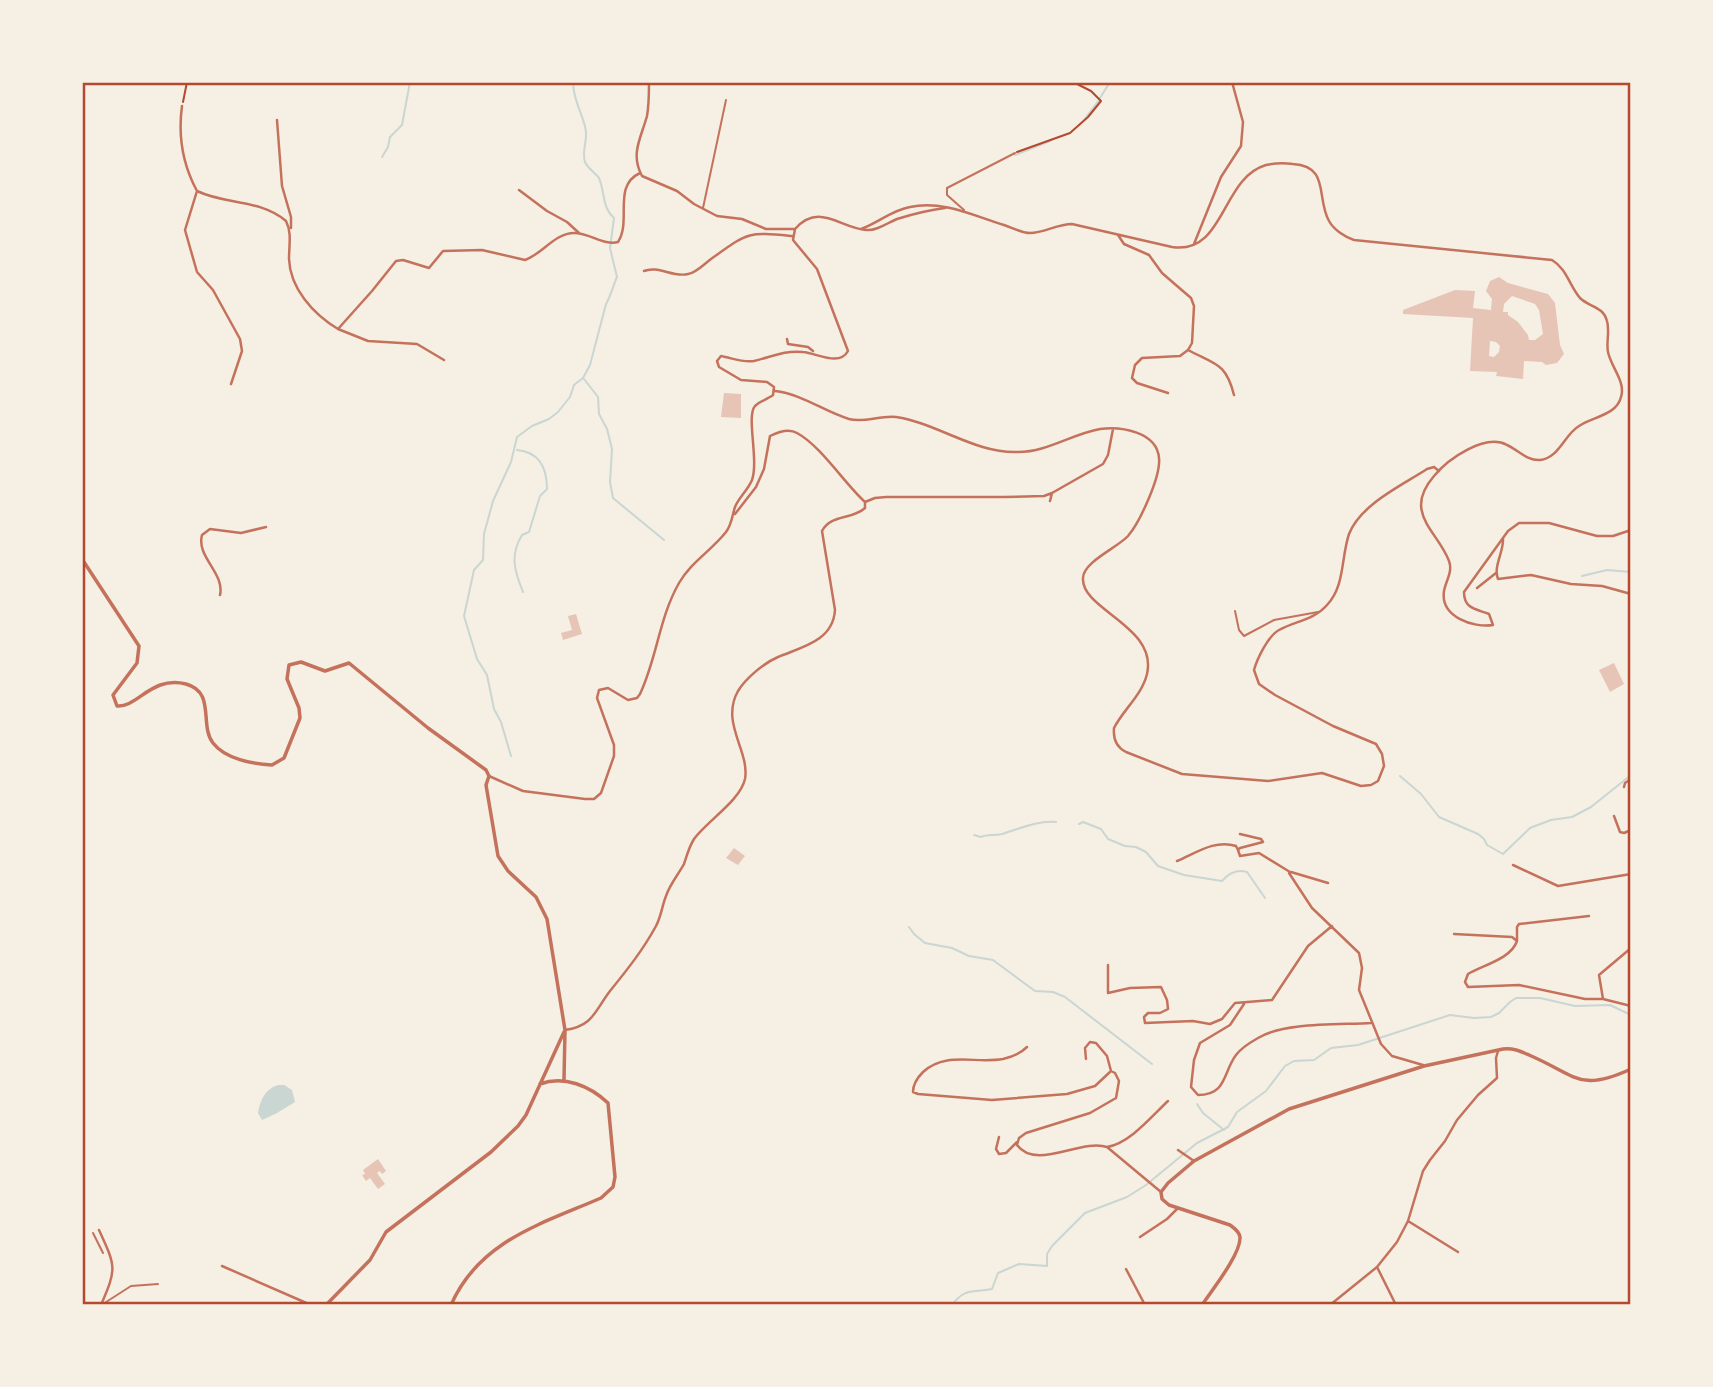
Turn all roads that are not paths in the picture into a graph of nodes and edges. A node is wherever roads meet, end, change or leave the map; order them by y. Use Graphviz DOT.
graph roads {
  1 [pos="649,82"];
  2 [pos="1233,82"];
  3 [pos="1563,82"];
  4 [pos="1574,82"];
  5 [pos="726,100"];
  6 [pos="182,106"];
  7 [pos="277,120"];
  8 [pos="1015,153"];
  9 [pos="640,173"];
  10 [pos="519,190"];
  11 [pos="197,191"];
  12 [pos="949,208"];
  13 [pos="702,209"];
  14 [pos="964,210"];
  15 [pos="795,229"];
  16 [pos="861,229"];
  17 [pos="290,232"];
  18 [pos="579,233"];
  19 [pos="1118,235"];
  20 [pos="792,236"];
  21 [pos="1192,246"];
  22 [pos="644,271"];
  23 [pos="338,329"];
  24 [pos="787,339"];
  25 [pos="1188,351"];
  26 [pos="815,353"];
  27 [pos="444,360"];
  28 [pos="231,384"];
  29 [pos="775,391"];
  30 [pos="1168,393"];
  31 [pos="1234,395"];
  32 [pos="1113,429"];
  33 [pos="1439,471"];
  34 [pos="1052,493"];
  35 [pos="1050,501"];
  36 [pos="864,502"];
  37 [pos="732,517"];
  38 [pos="266,527"];
  39 [pos="1631,530"];
  40 [pos="1503,537"];
  41 [pos="82,559"];
  42 [pos="1496,573"];
  43 [pos="1477,588"];
  44 [pos="1631,594"];
  45 [pos="220,595"];
  46 [pos="1322,610"];
  47 [pos="1235,611"];
  48 [pos="489,776"];
  49 [pos="1631,779"];
  50 [pos="1624,787"];
  51 [pos="1614,816"];
  52 [pos="1631,830"];
  53 [pos="1240,834"];
  54 [pos="1238,850"];
  55 [pos="1177,861"];
  56 [pos="1513,865"];
  57 [pos="1290,872"];
  58 [pos="1631,874"];
  59 [pos="1328,883"];
  60 [pos="1589,916"];
  61 [pos="1332,926"];
  62 [pos="1454,934"];
  63 [pos="1517,941"];
  64 [pos="1631,948"];
  65 [pos="1108,965"];
  66 [pos="1603,999"];
  67 [pos="1245,1002"];
  68 [pos="1631,1006"];
  69 [pos="1371,1023"];
  70 [pos="565,1030"];
  71 [pos="1027,1046"];
  72 [pos="1498,1051"];
  73 [pos="1086,1059"];
  74 [pos="1424,1066"];
  75 [pos="1631,1069"];
  76 [pos="1111,1071"];
  77 [pos="564,1080"];
  78 [pos="540,1084"];
  79 [pos="1168,1101"];
  80 [pos="999,1138"];
  81 [pos="1017,1142"];
  82 [pos="1107,1147"];
  83 [pos="1180,1151"];
  84 [pos="1194,1161"];
  85 [pos="1161,1192"];
  86 [pos="1177,1209"];
  87 [pos="1408,1221"];
  88 [pos="99,1230"];
  89 [pos="93,1234"];
  90 [pos="1140,1237"];
  91 [pos="103,1252"];
  92 [pos="1458,1252"];
  93 [pos="222,1266"];
  94 [pos="1377,1266"];
  95 [pos="1126,1269"];
  96 [pos="158,1284"];
  97 [pos="102,1305"];
  98 [pos="311,1305"];
  99 [pos="326,1305"];
  100 [pos="451,1305"];
  101 [pos="1145,1305"];
  102 [pos="1202,1305"];
  103 [pos="1330,1305"];
  104 [pos="1396,1305"];
  1 -- 9 [label="street"];
  2 -- 21 [label="street"];
  3 -- 4 [label="street"];
  5 -- 13 [label="street"];
  6 -- 11 [label="street"];
  7 -- 17 [label="street"];
  8 -- 14 [label="street"];
  9 -- 13 [label="street"];
  9 -- 18 [label="street"];
  10 -- 18 [label="street"];
  11 -- 17 [label="street"];
  11 -- 28 [label="street"];
  12 -- 14 [label="street"];
  12 -- 16 [label="street"];
  12 -- 16 [label="street"];
  13 -- 15 [label="street"];
  14 -- 19 [label="street"];
  15 -- 16 [label="street"];
  15 -- 20 [label="street"];
  17 -- 23 [label="street"];
  18 -- 23 [label="street"];
  19 -- 21 [label="street"];
  19 -- 25 [label="street"];
  20 -- 22 [label="street"];
  20 -- 26 [label="street"];
  21 -- 33 [label="street"];
  23 -- 27 [label="street"];
  24 -- 26 [label="street"];
  25 -- 30 [label="street"];
  25 -- 31 [label="street"];
  26 -- 29 [label="street"];
  29 -- 32 [label="street"];
  29 -- 37 [label="street"];
  32 -- 34 [label="street"];
  32 -- 46 [label="street"];
  33 -- 40 [label="street"];
  33 -- 46 [label="street"];
  34 -- 35 [label="street"];
  34 -- 36 [label="street"];
  36 -- 37 [label="street"];
  36 -- 70 [label="street"];
  37 -- 48 [label="street"];
  38 -- 45 [label="street"];
  39 -- 40 [label="street"];
  40 -- 42 [label="street"];
  41 -- 48 [label="street"];
  42 -- 43 [label="street"];
  42 -- 44 [label="street"];
  46 -- 47 [label="street"];
  48 -- 70 [label="street"];
  49 -- 50 [label="street"];
  51 -- 52 [label="street"];
  53 -- 54 [label="street"];
  54 -- 55 [label="street"];
  54 -- 57 [label="street"];
  56 -- 58 [label="street"];
  57 -- 59 [label="street"];
  57 -- 61 [label="street"];
  60 -- 63 [label="street"];
  61 -- 67 [label="street"];
  61 -- 69 [label="street"];
  62 -- 63 [label="street"];
  63 -- 66 [label="street"];
  64 -- 66 [label="street"];
  65 -- 67 [label="street"];
  66 -- 68 [label="street"];
  67 -- 69 [label="street"];
  69 -- 74 [label="street"];
  70 -- 77 [label="street"];
  70 -- 78 [label="street"];
  71 -- 76 [label="street"];
  72 -- 74 [label="street"];
  72 -- 75 [label="street"];
  72 -- 87 [label="street"];
  73 -- 76 [label="street"];
  74 -- 84 [label="street"];
  76 -- 81 [label="street"];
  77 -- 78 [label="street"];
  77 -- 100 [label="street"];
  78 -- 99 [label="street"];
  79 -- 82 [label="street"];
  80 -- 81 [label="street"];
  81 -- 82 [label="street"];
  82 -- 85 [label="street"];
  83 -- 84 [label="street"];
  84 -- 85 [label="street"];
  85 -- 86 [label="street"];
  86 -- 90 [label="street"];
  86 -- 102 [label="street"];
  87 -- 92 [label="street"];
  87 -- 94 [label="street"];
  88 -- 97 [label="street"];
  89 -- 91 [label="street"];
  93 -- 98 [label="street"];
  94 -- 103 [label="street"];
  94 -- 104 [label="street"];
  95 -- 101 [label="street"];
  96 -- 97 [label="street"];
}
